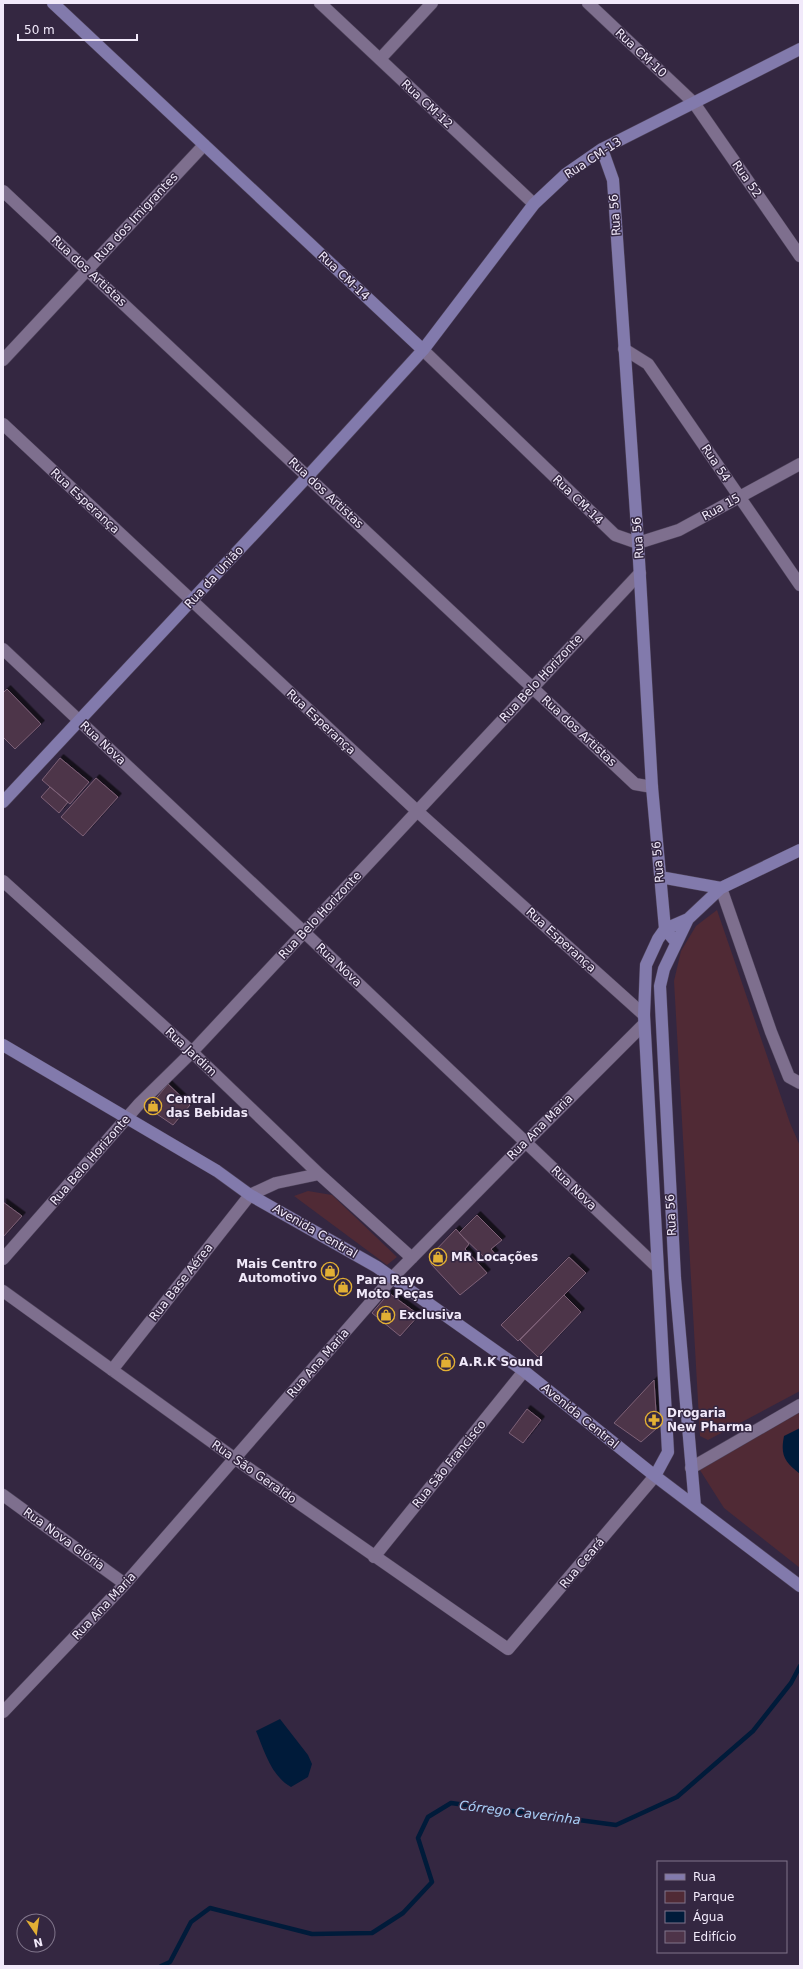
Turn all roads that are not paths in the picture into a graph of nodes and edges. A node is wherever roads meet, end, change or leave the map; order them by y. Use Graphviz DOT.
graph roads {
  1 [pos="53,3"];
  2 [pos="320,3"];
  3 [pos="432,3"];
  4 [pos="588,3"];
  5 [pos="800,49"];
  6 [pos="380,59"];
  7 [pos="694,102"];
  8 [pos="204,145"];
  9 [pos="602,149"];
  10 [pos="3,191"];
  11 [pos="534,204"];
  12 [pos="800,256"];
  13 [pos="87,270"];
  14 [pos="423,350"];
  15 [pos="624,350"];
  16 [pos="3,360"];
  17 [pos="3,424"];
  18 [pos="800,464"];
  19 [pos="308,476"];
  20 [pos="740,497"];
  21 [pos="638,543"];
  22 [pos="640,573"];
  23 [pos="800,585"];
  24 [pos="192,601"];
  25 [pos="3,649"];
  26 [pos="533,688"];
  27 [pos="79,721"];
  28 [pos="652,787"];
  29 [pos="3,802"];
  30 [pos="417,811"];
  31 [pos="800,850"];
  32 [pos="660,877"];
  33 [pos="3,881"];
  34 [pos="721,888"];
  35 [pos="688,919"];
  36 [pos="665,929"];
  37 [pos="304,932"];
  38 [pos="676,942"];
  39 [pos="644,1019"];
  40 [pos="3,1045"];
  41 [pos="192,1052"];
  42 [pos="800,1083"];
  43 [pos="126,1119"];
  44 [pos="526,1142"];
  45 [pos="319,1174"];
  46 [pos="250,1195"];
  47 [pos="412,1258"];
  48 [pos="3,1259"];
  49 [pos="656,1266"];
  50 [pos="392,1278"];
  51 [pos="3,1291"];
  52 [pos="112,1370"];
  53 [pos="524,1371"];
  54 [pos="800,1405"];
  55 [pos="234,1458"];
  56 [pos="691,1468"];
  57 [pos="655,1476"];
  58 [pos="3,1495"];
  59 [pos="695,1506"];
  60 [pos="374,1557"];
  61 [pos="125,1584"];
  62 [pos="799,1586"];
  63 [pos="508,1649"];
  64 [pos="3,1695"];
  65 [pos="13,1702"];
  66 [pos="3,1712"];
  1 -- 8 [label="street, Rua CM-14"];
  2 -- 6 [label="street, Rua CM-12"];
  3 -- 6 [label="street"];
  4 -- 7 [label="street, Rua CM-10"];
  5 -- 7 [label="street, Rua CM-13"];
  6 -- 11 [label="street, Rua CM-12"];
  7 -- 9 [label="street, Rua CM-13"];
  7 -- 12 [label="street, Rua 52"];
  8 -- 13 [label="street, Rua dos Imigrantes"];
  8 -- 14 [label="street, Rua CM-14"];
  9 -- 11 [label="street, Rua CM-13"];
  9 -- 15 [label="street, Rua 56"];
  10 -- 13 [label="street, Rua dos Artistas"];
  11 -- 14 [label="street, Rua CM-13"];
  13 -- 16 [label="street, Rua dos Imigrantes"];
  13 -- 19 [label="street, Rua dos Artistas"];
  14 -- 19 [label="street, Rua da União"];
  14 -- 21 [label="street, Rua CM-14"];
  15 -- 20 [label="street, Rua 54"];
  15 -- 21 [label="street, Rua 56"];
  17 -- 24 [label="street, Rua Esperança"];
  18 -- 20 [label="street, Rua 15"];
  19 -- 24 [label="street, Rua da União"];
  19 -- 26 [label="street, Rua dos Artistas"];
  20 -- 21 [label="street, Rua 15"];
  20 -- 23 [label="street, Rua 54"];
  21 -- 22 [label="street, Rua 56"];
  22 -- 26 [label="street, Rua Belo Horizonte"];
  22 -- 28 [label="street, Rua 56"];
  24 -- 27 [label="street, Rua da União"];
  24 -- 30 [label="street, Rua Esperança"];
  25 -- 27 [label="street, Rua Nova"];
  26 -- 28 [label="street, Rua dos Artistas"];
  26 -- 30 [label="street, Rua Belo Horizonte"];
  27 -- 29 [label="street, Rua da União"];
  27 -- 37 [label="street, Rua Nova"];
  28 -- 32 [label="street, Rua 56"];
  30 -- 37 [label="street, Rua Belo Horizonte"];
  30 -- 39 [label="street, Rua Esperança"];
  31 -- 34 [label="street"];
  32 -- 34 [label="street"];
  32 -- 36 [label="street, Rua 56"];
  33 -- 41 [label="street, Rua Jardim"];
  34 -- 35 [label="street"];
  34 -- 42 [label="street"];
  35 -- 36 [label="street"];
  35 -- 38 [label="street, Rua 56"];
  36 -- 38 [label="street"];
  36 -- 39 [label="street, Rua 56"];
  37 -- 41 [label="street, Rua Belo Horizonte"];
  37 -- 44 [label="street, Rua Nova"];
  38 -- 56 [label="street, Rua 56"];
  39 -- 44 [label="street, Rua Ana Maria"];
  39 -- 49 [label="street, Rua 56"];
  40 -- 43 [label="street, Avenida Central"];
  41 -- 43 [label="street, Rua Belo Horizonte"];
  41 -- 45 [label="street, Rua Jardim"];
  43 -- 46 [label="street, Avenida Central"];
  43 -- 48 [label="street, Rua Belo Horizonte"];
  44 -- 47 [label="street, Rua Ana Maria"];
  44 -- 49 [label="street, Rua Nova"];
  45 -- 46 [label="street, Avenida Central"];
  45 -- 47 [label="street, Rua Jardim"];
  46 -- 50 [label="street, Avenida Central"];
  46 -- 52 [label="street, Rua Base Aérea"];
  47 -- 50 [label="street, Rua Ana Maria"];
  49 -- 57 [label="street, Rua 56"];
  50 -- 53 [label="street, Avenida Central"];
  50 -- 55 [label="street, Rua Ana Maria"];
  51 -- 52 [label="street, Rua São Geraldo"];
  52 -- 55 [label="street, Rua São Geraldo"];
  53 -- 57 [label="street, Avenida Central"];
  53 -- 60 [label="street, Rua São Francisco"];
  54 -- 56 [label="street"];
  55 -- 60 [label="street, Rua São Geraldo"];
  55 -- 61 [label="street, Rua Ana Maria"];
  56 -- 59 [label="street, Rua 56"];
  57 -- 59 [label="street, Avenida Central"];
  57 -- 63 [label="street, Rua Ceará"];
  58 -- 61 [label="street, Rua Nova Glória"];
  59 -- 62 [label="street, Avenida Central"];
  60 -- 63 [label="street, Rua São Geraldo"];
  61 -- 65 [label="street, Rua Ana Maria"];
  64 -- 65 [label="street"];
  65 -- 66 [label="street, Rua Ana Maria"];
}
